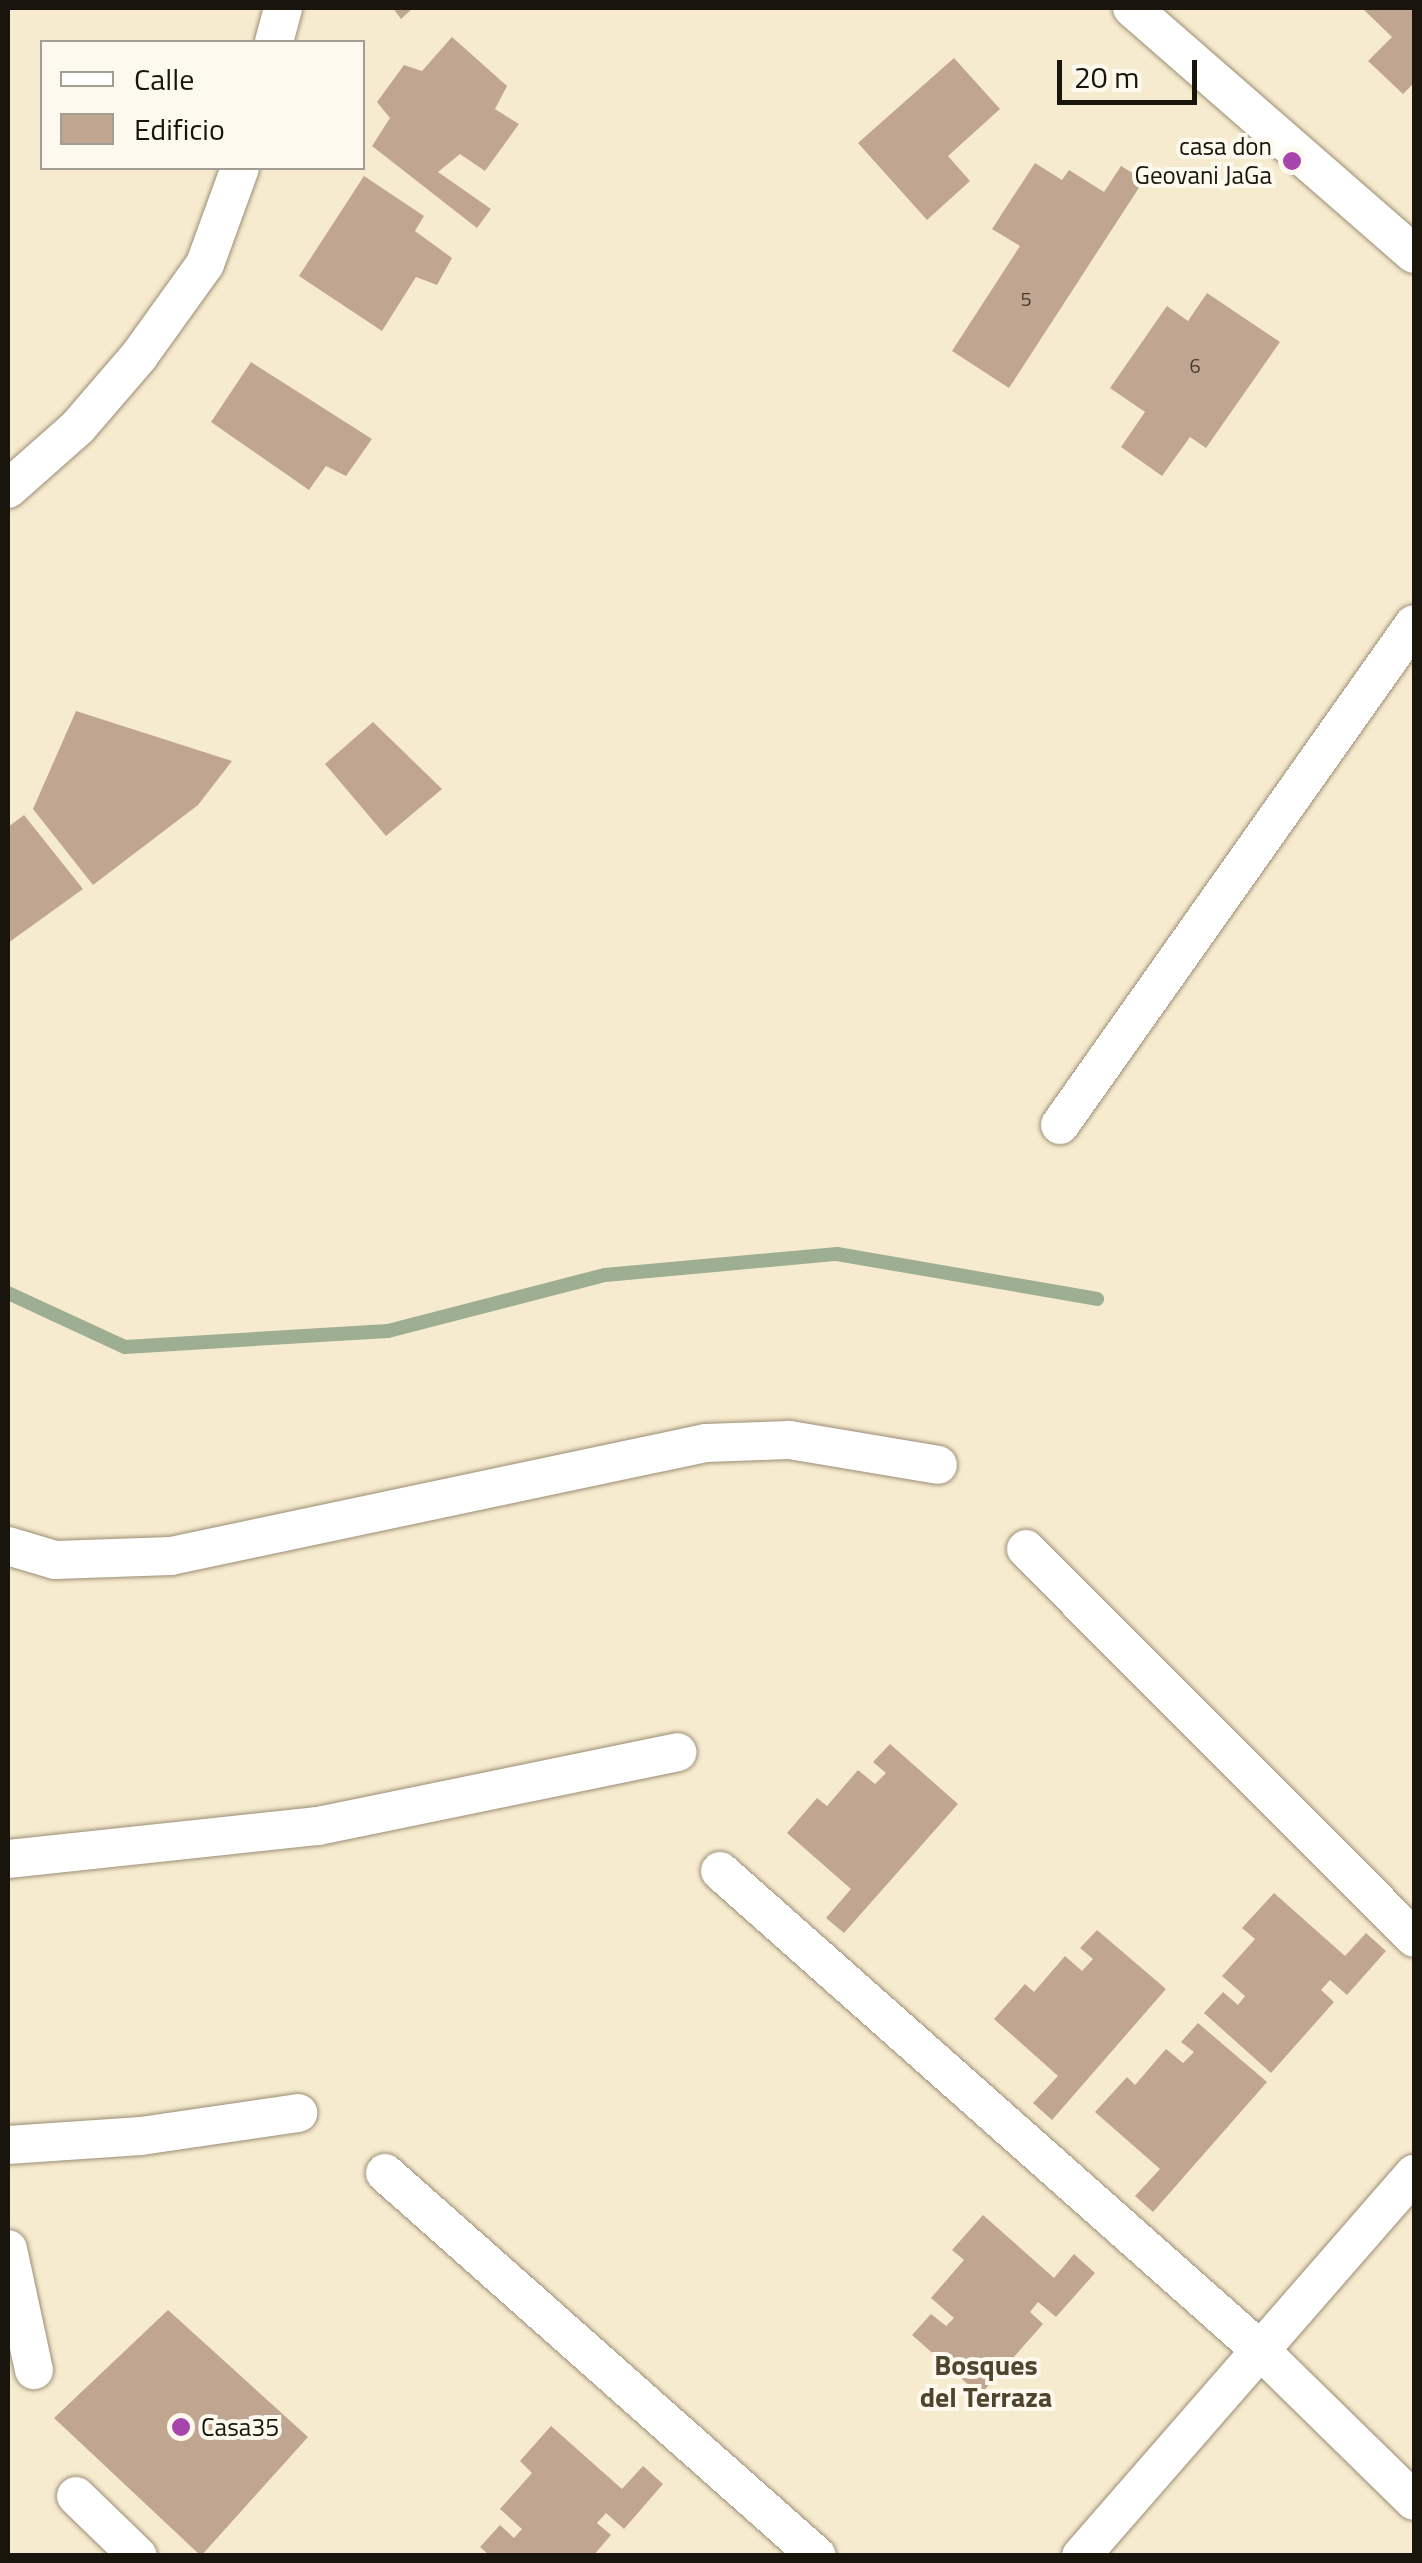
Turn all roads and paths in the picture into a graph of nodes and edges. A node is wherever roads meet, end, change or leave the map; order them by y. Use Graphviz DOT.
graph roads {
  1 [pos="283,8"];
  2 [pos="1132,8"];
  3 [pos="275,40"];
  4 [pos="239,170"];
  5 [pos="1414,254"];
  6 [pos="8,490"];
  7 [pos="1414,624"];
  8 [pos="1060,1126"];
  9 [pos="938,1465"];
  10 [pos="8,1546"];
  11 [pos="1026,1549"];
  12 [pos="677,1752"];
  13 [pos="8,1859"];
  14 [pos="720,1871"];
  15 [pos="1414,1938"];
  16 [pos="298,2113"];
  17 [pos="8,2145"];
  18 [pos="385,2172"];
  19 [pos="1414,2174"];
  20 [pos="8,2249"];
  21 [pos="1260,2348"];
  22 [pos="34,2370"];
  23 [pos="76,2496"];
  24 [pos="1414,2501"];
  25 [pos="138,2556"];
  26 [pos="818,2556"];
  27 [pos="1081,2556"];
  1 -- 3 [label="street"];
  2 -- 5 [label="street"];
  4 -- 6 [label="street"];
  7 -- 8 [label="street"];
  9 -- 10 [label="street"];
  11 -- 15 [label="street"];
  12 -- 13 [label="street"];
  14 -- 21 [label="street"];
  16 -- 17 [label="street"];
  18 -- 26 [label="street"];
  19 -- 21 [label="street"];
  20 -- 22 [label="street"];
  21 -- 24 [label="street"];
  21 -- 27 [label="street"];
  23 -- 25 [label="street"];
}
